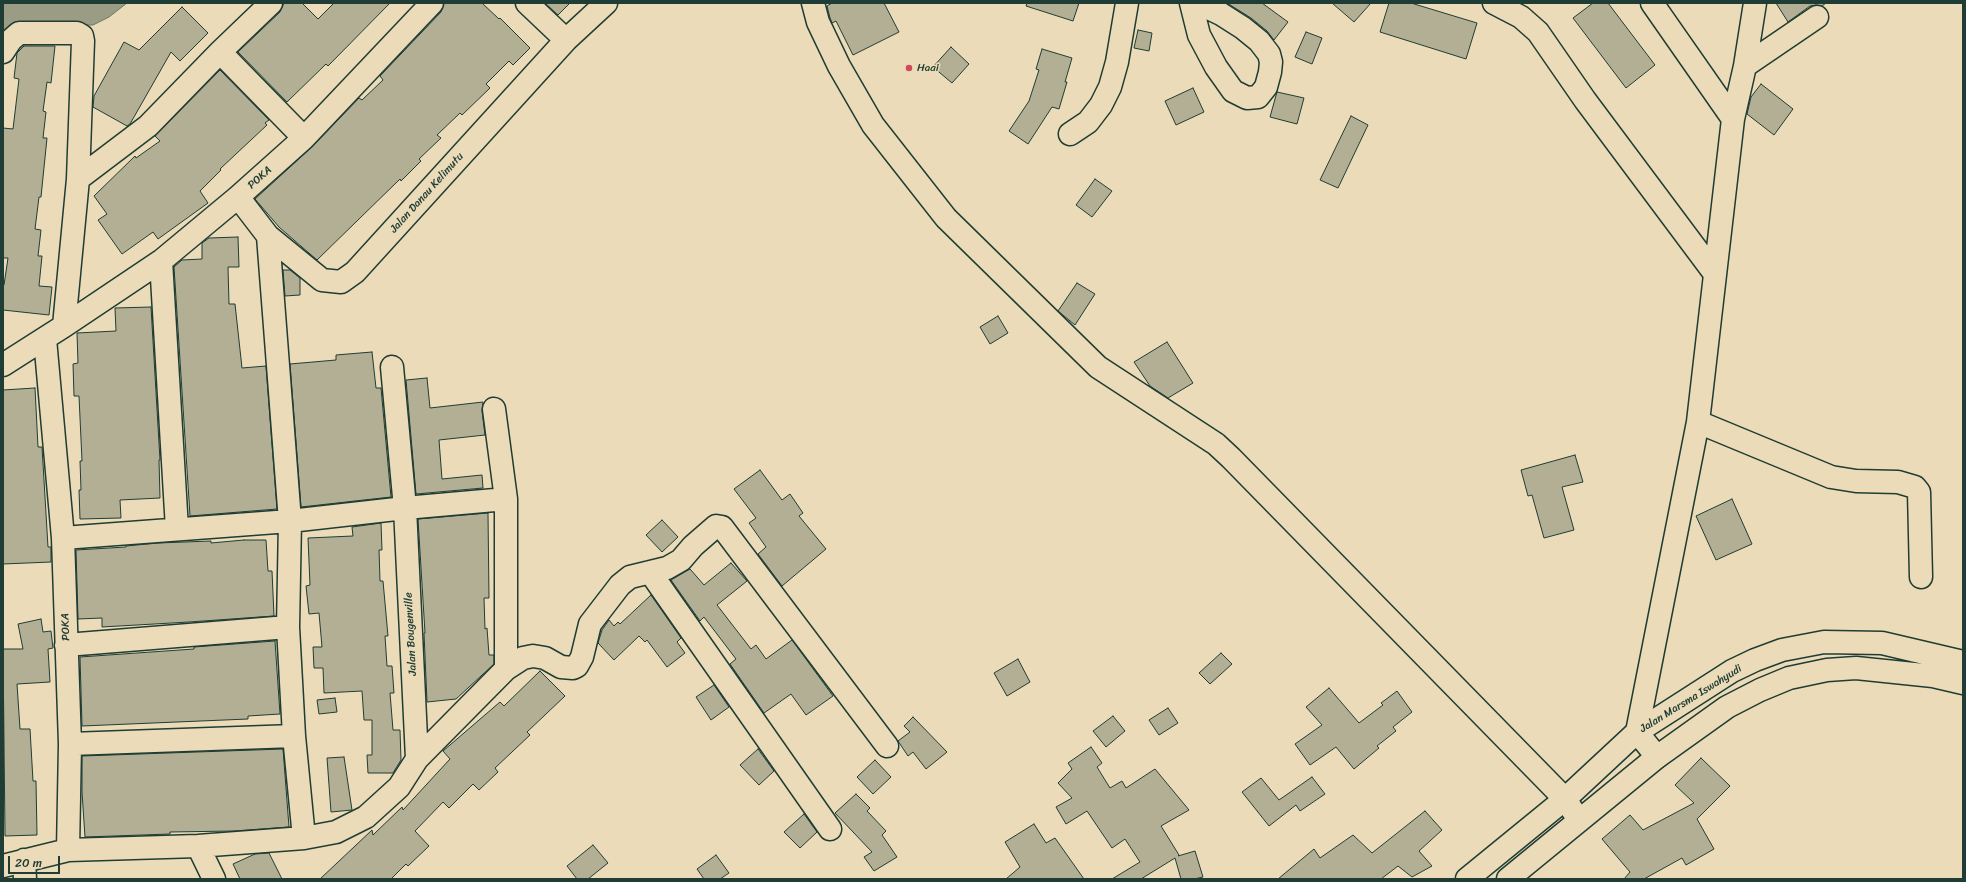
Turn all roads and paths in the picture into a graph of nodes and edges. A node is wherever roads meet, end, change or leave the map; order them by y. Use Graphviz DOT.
graph roads {
  1 [pos="271,3"];
  2 [pos="432,3"];
  3 [pos="527,3"];
  4 [pos="606,3"];
  5 [pos="814,3"];
  6 [pos="1127,3"];
  7 [pos="1191,3"];
  8 [pos="1198,3"];
  9 [pos="1494,3"];
  10 [pos="1652,3"];
  11 [pos="1755,3"];
  12 [pos="1817,17"];
  13 [pos="566,40"];
  14 [pos="3,52"];
  15 [pos="220,52"];
  16 [pos="1745,66"];
  17 [pos="1733,119"];
  18 [pos="1070,134"];
  19 [pos="304,138"];
  20 [pos="78,179"];
  21 [pos="238,197"];
  22 [pos="268,236"];
  23 [pos="160,261"];
  24 [pos="1715,274"];
  25 [pos="64,326"];
  26 [pos="45,339"];
  27 [pos="3,365"];
  28 [pos="392,367"];
  29 [pos="494,409"];
  30 [pos="1698,422"];
  31 [pos="506,499"];
  32 [pos="405,508"];
  33 [pos="290,521"];
  34 [pos="177,529"];
  35 [pos="63,538"];
  36 [pos="650,572"];
  37 [pos="1921,577"];
  38 [pos="288,627"];
  39 [pos="66,645"];
  40 [pos="1963,662"];
  41 [pos="506,669"];
  42 [pos="1963,683"];
  43 [pos="1637,732"];
  44 [pos="294,736"];
  45 [pos="70,744"];
  46 [pos="886,746"];
  47 [pos="1657,757"];
  48 [pos="417,759"];
  49 [pos="1565,799"];
  50 [pos="1579,820"];
  51 [pos="830,829"];
  52 [pos="304,838"];
  53 [pos="198,846"];
  54 [pos="68,850"];
  55 [pos="3,866"];
  56 [pos="24,870"];
  57 [pos="214,879"];
  58 [pos="1467,879"];
  59 [pos="1508,879"];
  1 -- 15 [label="main road"];
  2 -- 19 [label="main road, POKA"];
  3 -- 13 [label="main road"];
  4 -- 13 [label="main road, Jalan Danau Kelimutu"];
  5 -- 49 [label="main road"];
  6 -- 18 [label="main road"];
  7 -- 8 [label="main road"];
  9 -- 24 [label="main road"];
  10 -- 17 [label="main road"];
  11 -- 16 [label="main road"];
  12 -- 16 [label="main road"];
  13 -- 22 [label="main road, Jalan Danau Kelimutu"];
  14 -- 20 [label="main road"];
  15 -- 19 [label="main road"];
  15 -- 20 [label="main road"];
  16 -- 17 [label="main road"];
  17 -- 24 [label="main road"];
  19 -- 21 [label="main road, POKA"];
  20 -- 25 [label="main road"];
  21 -- 22 [label="main road, Jalan Danau Kelimutu"];
  21 -- 23 [label="main road, POKA"];
  22 -- 33 [label="main road"];
  23 -- 25 [label="main road, POKA"];
  23 -- 34 [label="main road"];
  24 -- 30 [label="main road"];
  25 -- 26 [label="main road, POKA"];
  26 -- 27 [label="main road, POKA"];
  26 -- 35 [label="main road, POKA"];
  28 -- 32 [label="main road, Jalan Bougenville"];
  29 -- 31 [label="main road"];
  30 -- 37 [label="main road"];
  30 -- 43 [label="main road"];
  31 -- 32 [label="main road"];
  31 -- 41 [label="main road"];
  32 -- 33 [label="main road"];
  32 -- 48 [label="main road, Jalan Bougenville"];
  33 -- 34 [label="main road"];
  33 -- 38 [label="main road"];
  34 -- 35 [label="main road"];
  35 -- 39 [label="main road, POKA"];
  36 -- 41 [label="main road"];
  36 -- 46 [label="main road"];
  36 -- 51 [label="main road"];
  38 -- 39 [label="main road"];
  38 -- 44 [label="main road"];
  39 -- 45 [label="main road, POKA"];
  40 -- 43 [label="main road, Jalan Marsma Iswahyudi"];
  41 -- 48 [label="main road"];
  42 -- 47 [label="main road"];
  43 -- 47 [label="main road"];
  43 -- 49 [label="main road, Jalan Marsma Iswahyudi"];
  44 -- 45 [label="main road"];
  44 -- 52 [label="main road"];
  45 -- 54 [label="main road, POKA"];
  47 -- 50 [label="main road"];
  48 -- 52 [label="main road"];
  49 -- 50 [label="main road"];
  49 -- 58 [label="main road, Jalan Marsma Iswahyudi"];
  50 -- 59 [label="main road"];
  52 -- 53 [label="main road"];
  53 -- 54 [label="main road"];
  53 -- 57 [label="main road"];
  54 -- 56 [label="main road"];
  55 -- 56 [label="main road"];
}
